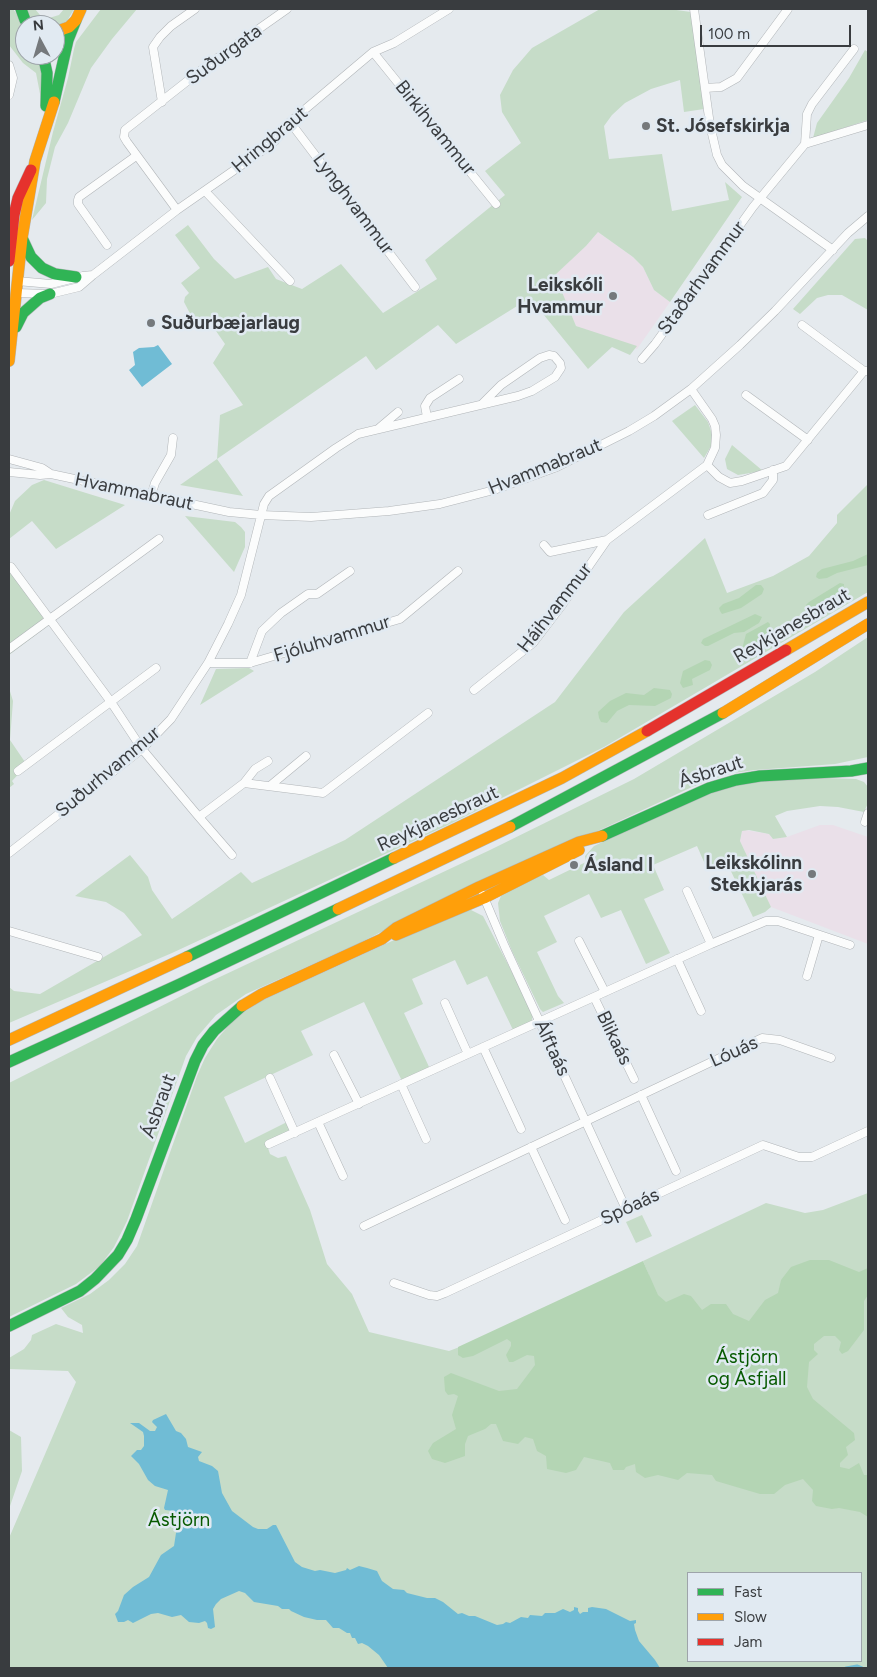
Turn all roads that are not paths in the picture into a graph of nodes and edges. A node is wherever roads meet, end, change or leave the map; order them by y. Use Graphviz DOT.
graph roads {
  1 [pos="195,9"];
  2 [pos="287,9"];
  3 [pos="449,9"];
  4 [pos="694,9"];
  5 [pos="788,9"];
  6 [pos="81,13"];
  7 [pos="65,28"];
  8 [pos="854,50"];
  9 [pos="374,52"];
  10 [pos="45,65"];
  11 [pos="9,66"];
  12 [pos="706,88"];
  13 [pos="9,95"];
  14 [pos="162,102"];
  15 [pos="290,122"];
  16 [pos="868,125"];
  17 [pos="46,129"];
  18 [pos="805,144"];
  19 [pos="136,156"];
  20 [pos="205,191"];
  21 [pos="761,197"];
  22 [pos="496,204"];
  23 [pos="177,210"];
  24 [pos="868,216"];
  25 [pos="14,241"];
  26 [pos="107,245"];
  27 [pos="833,250"];
  28 [pos="9,262"];
  29 [pos="93,275"];
  30 [pos="76,277"];
  31 [pos="290,281"];
  32 [pos="415,286"];
  33 [pos="13,287"];
  34 [pos="50,294"];
  35 [pos="802,325"];
  36 [pos="11,341"];
  37 [pos="642,359"];
  38 [pos="9,361"];
  39 [pos="866,371"];
  40 [pos="459,379"];
  41 [pos="691,389"];
  42 [pos="746,394"];
  43 [pos="484,403"];
  44 [pos="398,412"];
  45 [pos="426,417"];
  46 [pos="376,430"];
  47 [pos="173,438"];
  48 [pos="808,440"];
  49 [pos="9,459"];
  50 [pos="707,465"];
  51 [pos="773,470"];
  52 [pos="9,472"];
  53 [pos="51,474"];
  54 [pos="151,496"];
  55 [pos="261,515"];
  56 [pos="708,515"];
  57 [pos="159,540"];
  58 [pos="607,540"];
  59 [pos="544,545"];
  60 [pos="11,567"];
  61 [pos="350,571"];
  62 [pos="458,571"];
  63 [pos="868,602"];
  64 [pos="50,620"];
  65 [pos="868,624"];
  66 [pos="9,649"];
  67 [pos="208,663"];
  68 [pos="250,663"];
  69 [pos="156,668"];
  70 [pos="474,690"];
  71 [pos="110,702"];
  72 [pos="428,713"];
  73 [pos="142,748"];
  74 [pos="306,756"];
  75 [pos="268,761"];
  76 [pos="868,768"];
  77 [pos="18,771"];
  78 [pos="244,783"];
  79 [pos="271,785"];
  80 [pos="868,813"];
  81 [pos="199,817"];
  82 [pos="865,822"];
  83 [pos="9,853"];
  84 [pos="232,855"];
  85 [pos="687,891"];
  86 [pos="481,892"];
  87 [pos="9,932"];
  88 [pos="819,934"];
  89 [pos="579,941"];
  90 [pos="711,944"];
  91 [pos="850,945"];
  92 [pos="98,957"];
  93 [pos="677,959"];
  94 [pos="807,976"];
  95 [pos="605,992"];
  96 [pos="594,997"];
  97 [pos="445,1003"];
  98 [pos="701,1011"];
  99 [pos="540,1022"];
  100 [pos="9,1040"];
  101 [pos="483,1047"];
  102 [pos="468,1054"];
  103 [pos="334,1055"];
  104 [pos="831,1058"];
  105 [pos="9,1062"];
  106 [pos="270,1078"];
  107 [pos="634,1079"];
  108 [pos="402,1084"];
  109 [pos="641,1095"];
  110 [pos="358,1104"];
  111 [pos="585,1121"];
  112 [pos="318,1122"];
  113 [pos="521,1129"];
  114 [pos="868,1131"];
  115 [pos="295,1133"];
  116 [pos="426,1138"];
  117 [pos="269,1144"];
  118 [pos="531,1147"];
  119 [pos="676,1171"];
  120 [pos="343,1176"];
  121 [pos="626,1209"];
  122 [pos="566,1220"];
  123 [pos="364,1226"];
  124 [pos="394,1283"];
  125 [pos="11,1325"];
  1 -- 14 [label="street, Suðurgata"];
  2 -- 14 [label="street, Suðurgata"];
  3 -- 9 [label="street, Hringbraut"];
  4 -- 12 [label="street"];
  5 -- 12 [label="street"];
  6 -- 7 [label="main road"];
  6 -- 17 [label="main road"];
  8 -- 18 [label="street"];
  9 -- 15 [label="street, Hringbraut"];
  9 -- 22 [label="street, Birkihvammur"];
  10 -- 17 [label="main road"];
  11 -- 13 [label="street"];
  12 -- 21 [label="street"];
  14 -- 19 [label="street, Suðurgata"];
  15 -- 20 [label="street, Hringbraut"];
  15 -- 32 [label="street, Lynghvammur"];
  16 -- 18 [label="street"];
  17 -- 25 [label="main road"];
  18 -- 21 [label="street, Staðarhvammur"];
  19 -- 23 [label="street, Suðurgata"];
  19 -- 26 [label="street"];
  20 -- 23 [label="street, Hringbraut"];
  20 -- 31 [label="street"];
  21 -- 27 [label="street"];
  21 -- 37 [label="street, Staðarhvammur"];
  23 -- 29 [label="street, Hringbraut"];
  24 -- 27 [label="street, Hvammabraut"];
  25 -- 28 [label="main road"];
  25 -- 30 [label="main road"];
  25 -- 33 [label="main road"];
  27 -- 41 [label="street, Hvammabraut"];
  29 -- 30 [label="street"];
  29 -- 34 [label="street, Hringbraut"];
  30 -- 33 [label="street"];
  33 -- 34 [label="street, Hringbraut"];
  33 -- 36 [label="main road"];
  34 -- 36 [label="main road"];
  35 -- 39 [label="street"];
  36 -- 38 [label="main road"];
  39 -- 48 [label="street"];
  40 -- 45 [label="street"];
  41 -- 50 [label="street"];
  41 -- 55 [label="street, Hvammabraut"];
  42 -- 48 [label="street"];
  43 -- 43 [label="street, Suðurhvammur"];
  43 -- 45 [label="street, Suðurhvammur"];
  44 -- 46 [label="street"];
  45 -- 46 [label="street, Suðurhvammur"];
  46 -- 55 [label="street, Suðurhvammur"];
  47 -- 54 [label="street"];
  48 -- 51 [label="street"];
  49 -- 53 [label="street, Hvammabraut"];
  50 -- 51 [label="street"];
  50 -- 58 [label="street, Háihvammur"];
  51 -- 56 [label="street"];
  52 -- 53 [label="street, Hvammabraut"];
  53 -- 54 [label="street, Hvammabraut"];
  54 -- 55 [label="street, Hvammabraut"];
  55 -- 67 [label="street, Suðurhvammur"];
  57 -- 64 [label="street"];
  58 -- 59 [label="street, Háihvammur"];
  58 -- 70 [label="street, Háihvammur"];
  60 -- 64 [label="street"];
  61 -- 68 [label="street, Fjóluhvammur"];
  62 -- 68 [label="street, Fjóluhvammur"];
  63 -- 100 [label="main road, Reykjanesbraut"];
  64 -- 66 [label="street"];
  64 -- 71 [label="street"];
  65 -- 105 [label="main road, Reykjanesbraut"];
  67 -- 68 [label="street, Fjóluhvammur"];
  67 -- 73 [label="street, Suðurhvammur"];
  69 -- 71 [label="street"];
  71 -- 73 [label="street"];
  71 -- 77 [label="street"];
  72 -- 79 [label="street"];
  73 -- 81 [label="street"];
  73 -- 83 [label="street, Suðurhvammur"];
  74 -- 79 [label="street"];
  75 -- 78 [label="street"];
  76 -- 86 [label="main road, Ásbraut"];
  78 -- 79 [label="street"];
  78 -- 81 [label="street"];
  80 -- 82 [label="street"];
  81 -- 84 [label="street"];
  85 -- 90 [label="street"];
  86 -- 99 [label="street, Álftaás"];
  86 -- 125 [label="main road, Ásbraut"];
  87 -- 92 [label="street"];
  88 -- 90 [label="street, Blikaás"];
  88 -- 91 [label="street, Blikaás"];
  88 -- 94 [label="street"];
  89 -- 95 [label="street, Blikaás"];
  90 -- 93 [label="street, Blikaás"];
  93 -- 95 [label="street, Blikaás"];
  93 -- 98 [label="street"];
  95 -- 96 [label="street, Blikaás"];
  96 -- 99 [label="street, Blikaás"];
  96 -- 107 [label="street, Blikaás"];
  97 -- 102 [label="street"];
  99 -- 101 [label="street, Blikaás"];
  99 -- 111 [label="street, Álftaás"];
  101 -- 102 [label="street, Blikaás"];
  101 -- 113 [label="street"];
  102 -- 108 [label="street, Blikaás"];
  103 -- 110 [label="street"];
  104 -- 109 [label="street, Lóuás"];
  106 -- 115 [label="street"];
  108 -- 110 [label="street, Blikaás"];
  108 -- 116 [label="street"];
  109 -- 111 [label="street, Lóuás"];
  109 -- 119 [label="street"];
  110 -- 112 [label="street, Blikaás"];
  111 -- 118 [label="street, Lóuás"];
  111 -- 121 [label="street, Álftaás"];
  112 -- 115 [label="street, Blikaás"];
  112 -- 120 [label="street"];
  114 -- 121 [label="street, Spóaás"];
  115 -- 117 [label="street, Blikaás"];
  118 -- 122 [label="street"];
  118 -- 123 [label="street, Lóuás"];
  121 -- 124 [label="street, Spóaás"];
}
